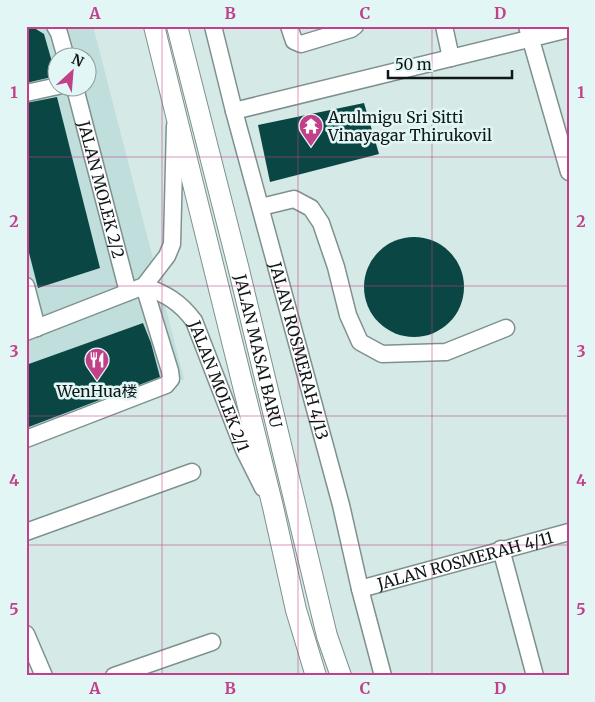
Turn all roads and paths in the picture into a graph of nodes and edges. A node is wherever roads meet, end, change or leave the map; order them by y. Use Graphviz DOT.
graph roads {
  1 [pos="55,26"];
  2 [pos="154,26"];
  3 [pos="178,26"];
  4 [pos="213,26"];
  5 [pos="289,26"];
  6 [pos="355,26"];
  7 [pos="444,26"];
  8 [pos="569,29"];
  9 [pos="528,32"];
  10 [pos="63,48"];
  11 [pos="451,58"];
  12 [pos="48,88"];
  13 [pos="26,92"];
  14 [pos="78,98"];
  15 [pos="234,111"];
  16 [pos="175,112"];
  17 [pos="569,172"];
  18 [pos="261,207"];
  19 [pos="26,286"];
  20 [pos="144,286"];
  21 [pos="128,292"];
  22 [pos="506,328"];
  23 [pos="32,330"];
  24 [pos="26,439"];
  25 [pos="192,472"];
  26 [pos="273,507"];
  27 [pos="26,532"];
  28 [pos="569,532"];
  29 [pos="501,549"];
  30 [pos="360,589"];
  31 [pos="26,634"];
  32 [pos="212,642"];
  33 [pos="44,676"];
  34 [pos="114,676"];
  35 [pos="316,676"];
  36 [pos="341,676"];
  37 [pos="383,676"];
  38 [pos="536,676"];
  1 -- 10 [label="street"];
  2 -- 16 [label="main road, JALAN MASAI BARU"];
  3 -- 36 [label="main road, JALAN MASAI BARU"];
  4 -- 15 [label="street, JALAN ROSMERAH 4/13"];
  5 -- 6 [label="street"];
  7 -- 11 [label="street"];
  8 -- 9 [label="street"];
  9 -- 11 [label="street"];
  9 -- 17 [label="street"];
  11 -- 15 [label="street"];
  12 -- 13 [label="street"];
  14 -- 21 [label="street, JALAN MOLEK 2/2"];
  15 -- 18 [label="street, JALAN ROSMERAH 4/13"];
  16 -- 20 [label="street"];
  16 -- 26 [label="main road, JALAN MASAI BARU"];
  18 -- 22 [label="street"];
  18 -- 30 [label="street, JALAN ROSMERAH 4/13"];
  19 -- 23 [label="street"];
  20 -- 21 [label="street"];
  20 -- 24 [label="street"];
  20 -- 26 [label="street, JALAN MOLEK 2/1"];
  21 -- 23 [label="street"];
  25 -- 27 [label="street"];
  26 -- 35 [label="main road, JALAN MASAI BARU"];
  28 -- 29 [label="street, JALAN ROSMERAH 4/11"];
  29 -- 30 [label="street, JALAN ROSMERAH 4/11"];
  29 -- 38 [label="street"];
  30 -- 37 [label="street, JALAN ROSMERAH 4/13"];
  31 -- 33 [label="street"];
  32 -- 34 [label="street"];
}
